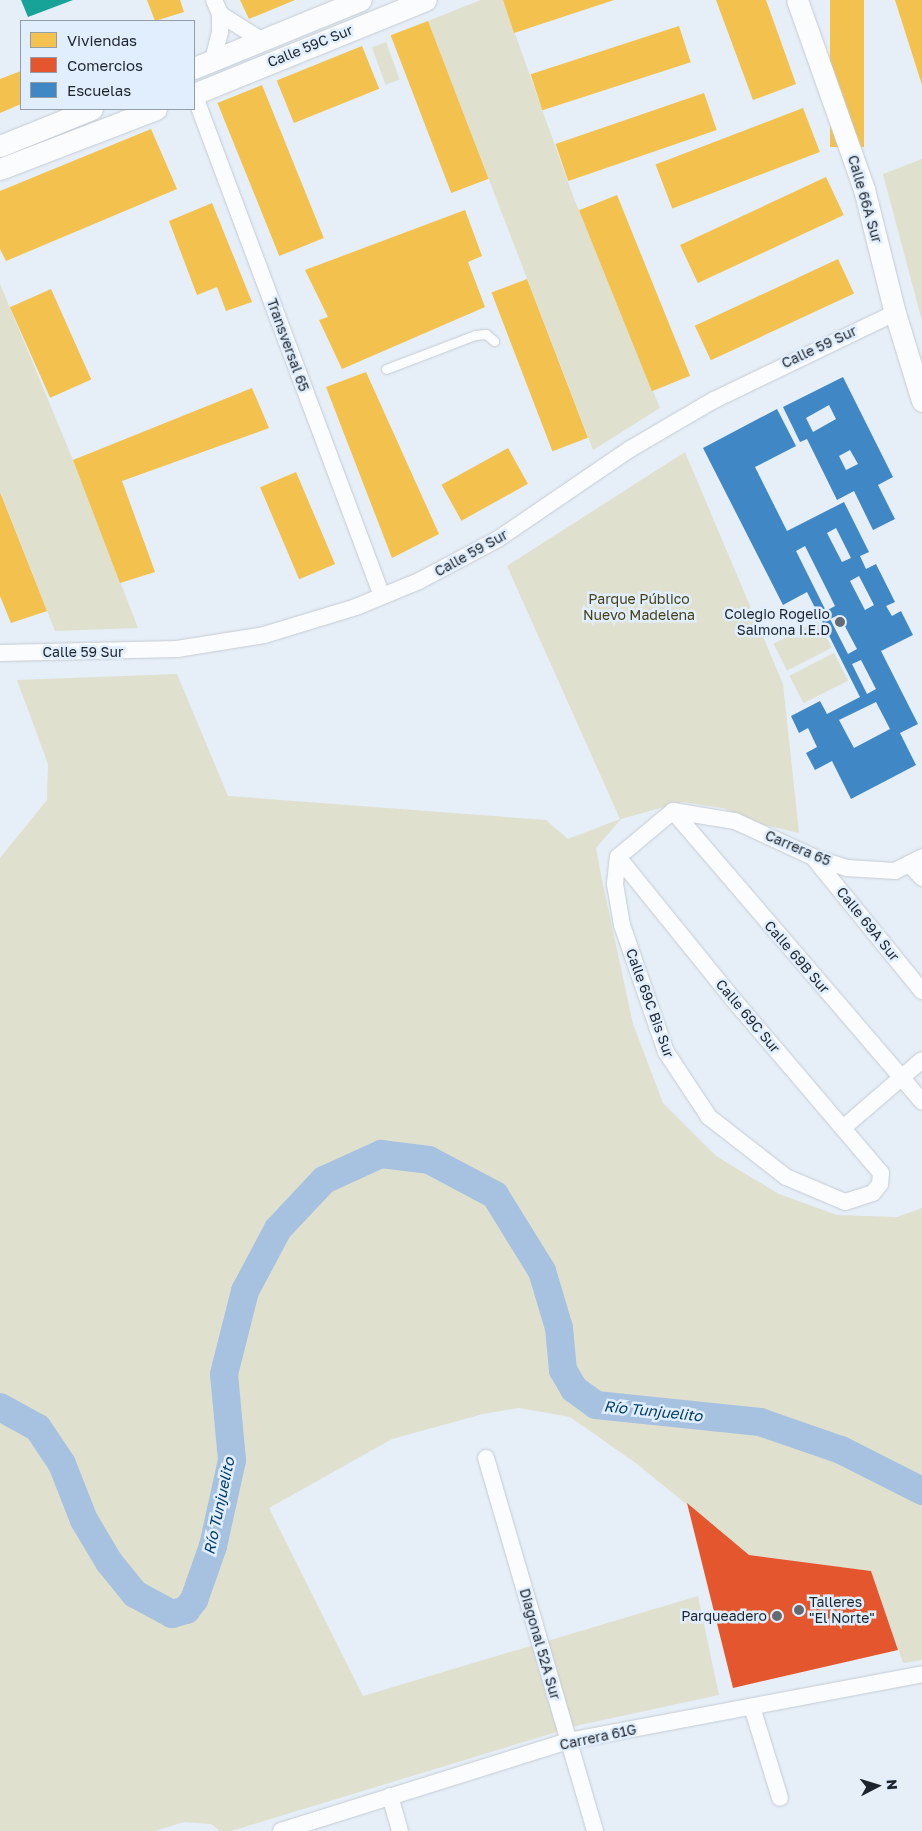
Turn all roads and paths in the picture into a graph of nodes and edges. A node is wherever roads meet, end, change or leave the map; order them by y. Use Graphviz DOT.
graph roads {
  1 [pos="361,0"];
  2 [pos="426,0"];
  3 [pos="797,0"];
  4 [pos="217,7"];
  5 [pos="261,40"];
  6 [pos="203,64"];
  7 [pos="195,94"];
  8 [pos="195,97"];
  9 [pos="90,110"];
  10 [pos="153,110"];
  11 [pos="0,146"];
  12 [pos="0,169"];
  13 [pos="895,313"];
  14 [pos="494,341"];
  15 [pos="386,369"];
  16 [pos="922,402"];
  17 [pos="382,596"];
  18 [pos="0,652"];
  19 [pos="673,812"];
  20 [pos="618,857"];
  21 [pos="813,857"];
  22 [pos="916,861"];
  23 [pos="922,878"];
  24 [pos="922,992"];
  25 [pos="922,1060"];
  26 [pos="901,1078"];
  27 [pos="922,1102"];
  28 [pos="843,1128"];
  29 [pos="881,1173"];
  30 [pos="486,1458"];
  31 [pos="922,1674"];
  32 [pos="752,1707"];
  33 [pos="569,1741"];
  34 [pos="390,1796"];
  35 [pos="780,1798"];
  36 [pos="281,1831"];
  37 [pos="400,1831"];
  38 [pos="595,1831"];
  1 -- 5 [label="street, Calle 59C Sur"];
  2 -- 7 [label="street, Calle 59C Sur"];
  3 -- 13 [label="street, Calle 66A Sur"];
  4 -- 5 [label="street"];
  4 -- 6 [label="street"];
  5 -- 6 [label="street, Calle 59C Sur"];
  8 -- 17 [label="street, Transversal 65"];
  9 -- 11 [label="street"];
  10 -- 12 [label="street"];
  13 -- 16 [label="street, Calle 66A Sur"];
  13 -- 17 [label="street, Calle 59 Sur"];
  14 -- 15 [label="lane"];
  17 -- 18 [label="street, Calle 59 Sur"];
  19 -- 20 [label="street"];
  19 -- 21 [label="street, Carrera 65"];
  19 -- 26 [label="street, Calle 69B Sur"];
  20 -- 28 [label="street, Calle 69C Sur"];
  20 -- 29 [label="street, Calle 69C Bis Sur"];
  21 -- 22 [label="street, Carrera 65"];
  21 -- 24 [label="street, Calle 69A Sur"];
  22 -- 23 [label="street"];
  25 -- 26 [label="street"];
  26 -- 27 [label="street, Calle 69B Sur"];
  26 -- 28 [label="street"];
  28 -- 29 [label="street, Calle 69C Sur"];
  30 -- 33 [label="street, Diagonal 52A Sur"];
  31 -- 32 [label="street, Carrera 61G"];
  32 -- 33 [label="street, Carrera 61G"];
  32 -- 35 [label="street"];
  33 -- 34 [label="street, Carrera 61G"];
  33 -- 38 [label="street, Diagonal 52A Sur"];
  34 -- 36 [label="street, Carrera 61G"];
  34 -- 37 [label="street"];
}
